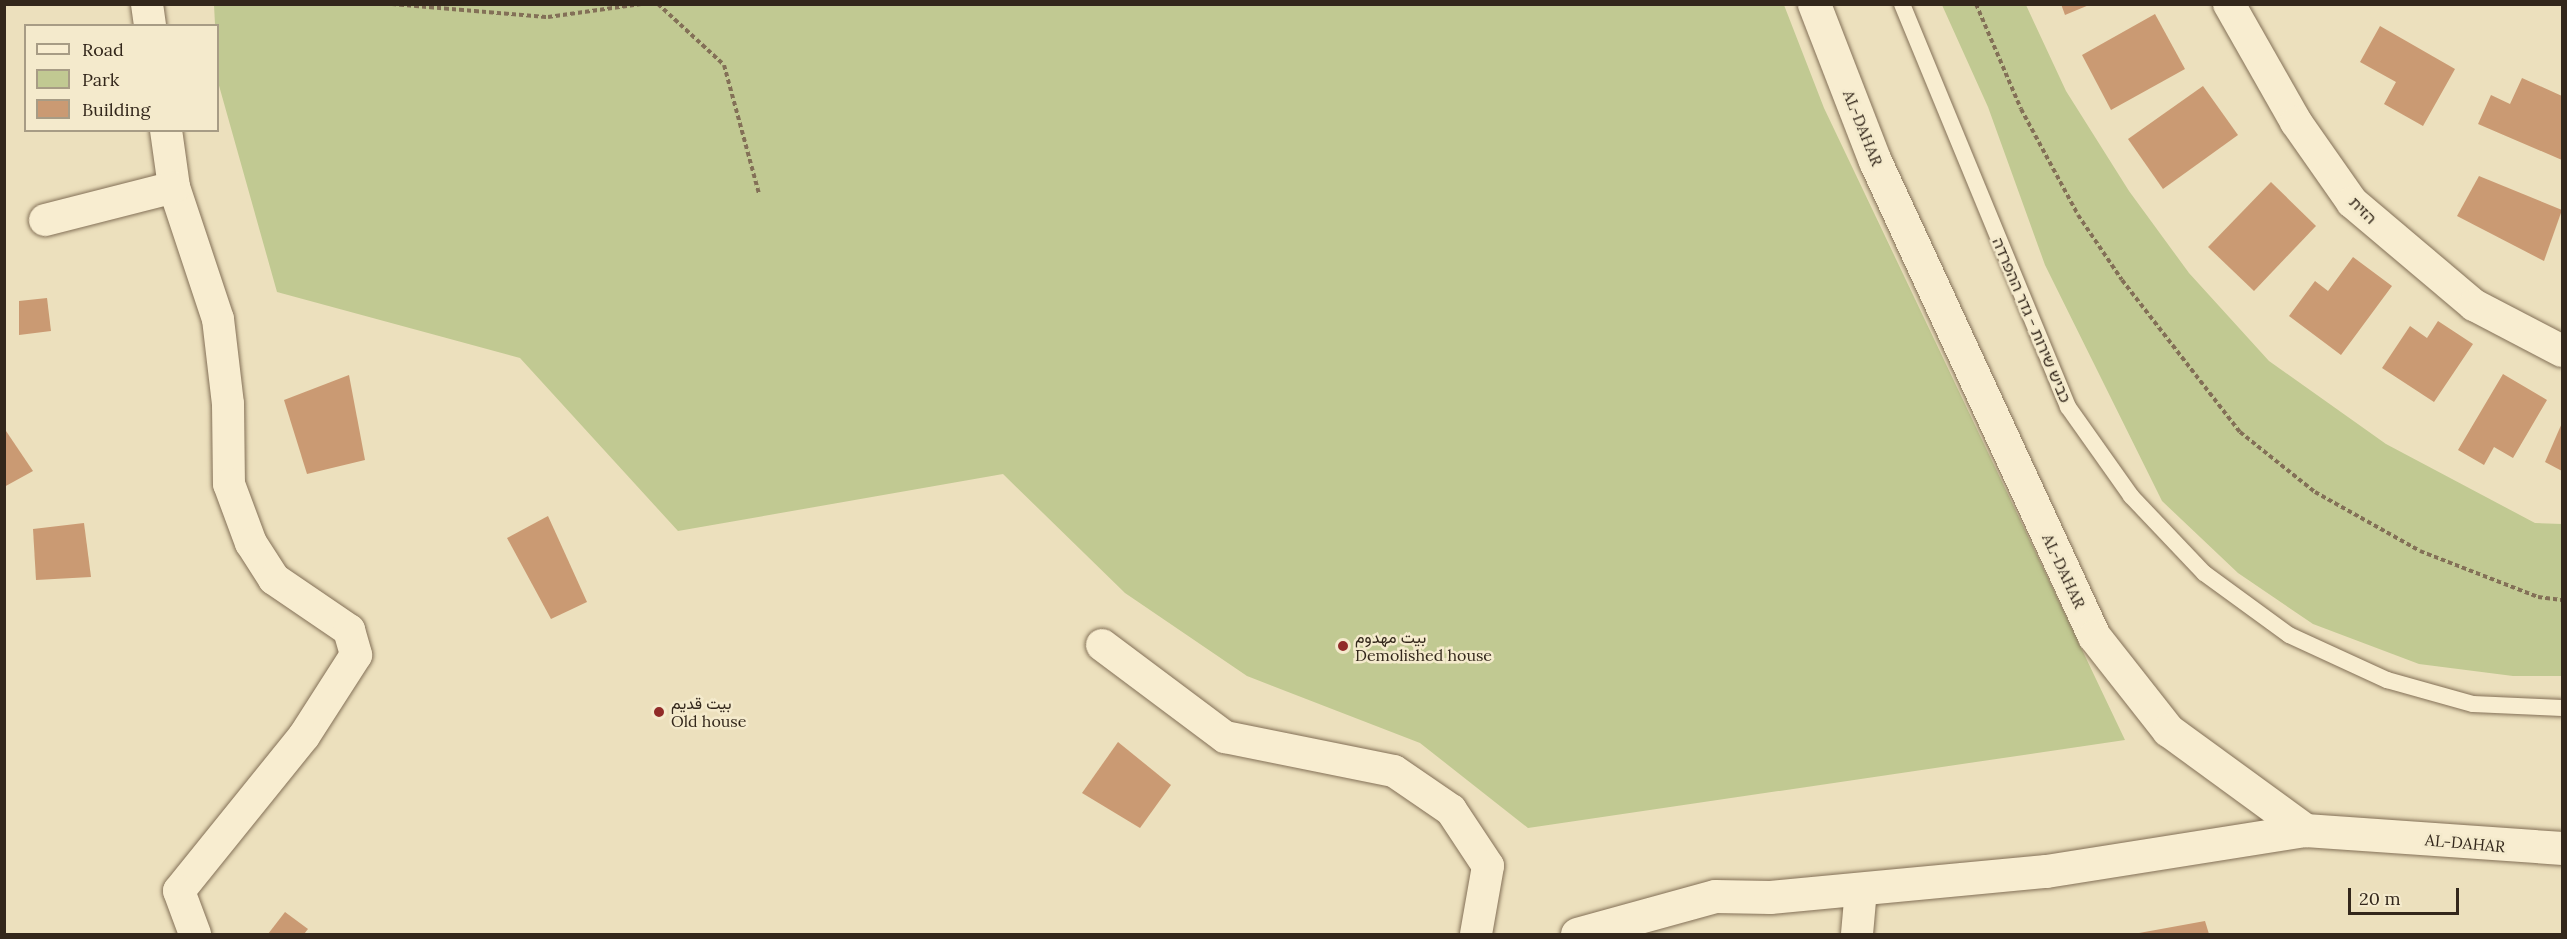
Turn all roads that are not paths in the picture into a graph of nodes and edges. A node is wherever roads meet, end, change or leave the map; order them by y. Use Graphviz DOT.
graph roads {
  1 [pos="147,4"];
  2 [pos="1814,4"];
  3 [pos="1902,4"];
  4 [pos="2229,4"];
  5 [pos="150,24"];
  6 [pos="166,132"];
  7 [pos="174,187"];
  8 [pos="45,220"];
  9 [pos="2562,351"];
  10 [pos="1102,645"];
  11 [pos="2562,708"];
  12 [pos="2305,830"];
  13 [pos="2562,848"];
  14 [pos="1861,889"];
  15 [pos="195,934"];
  16 [pos="1476,934"];
  17 [pos="1577,934"];
  18 [pos="1857,934"];
  1 -- 5 [label="street"];
  2 -- 12 [label="street, AL-DAHAR"];
  3 -- 11 [label="lane, כביש שירות - גדר ההפרדה"];
  4 -- 9 [label="street, הזית"];
  6 -- 7 [label="street"];
  7 -- 8 [label="street"];
  7 -- 15 [label="street"];
  10 -- 16 [label="street"];
  12 -- 13 [label="street, AL-DAHAR"];
  12 -- 14 [label="street"];
  14 -- 17 [label="street"];
  14 -- 18 [label="street"];
}
